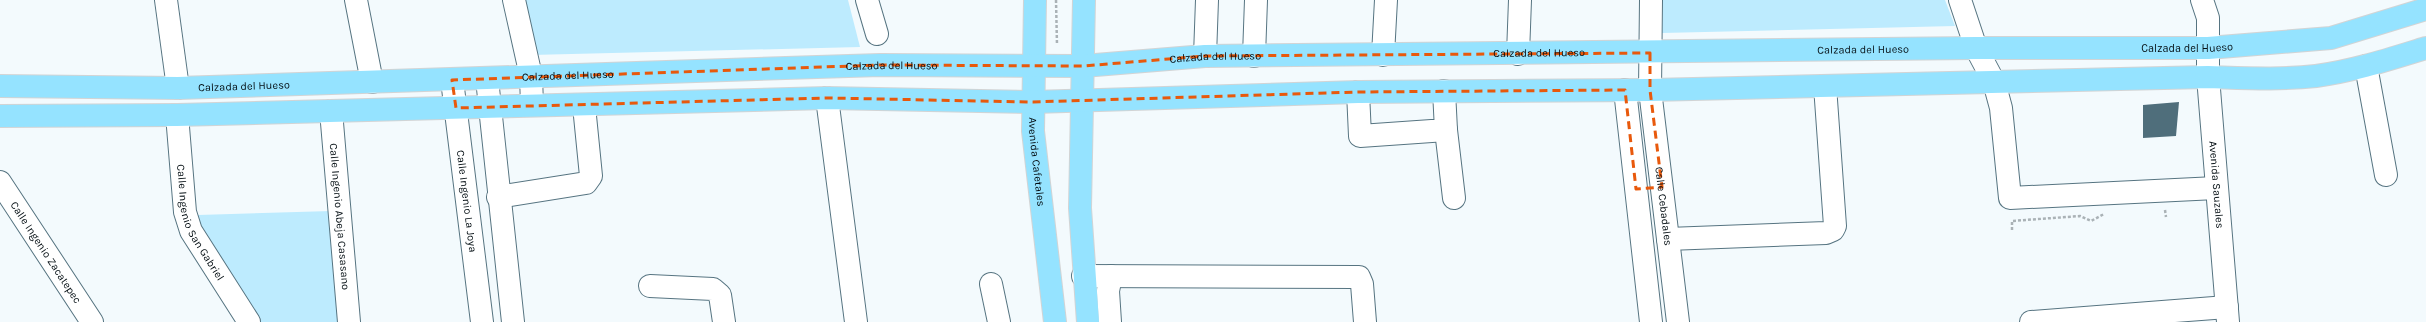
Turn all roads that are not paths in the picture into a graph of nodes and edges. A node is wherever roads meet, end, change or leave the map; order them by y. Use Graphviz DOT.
graph roads {
  1 [pos="166,0"];
  2 [pos="356,0"];
  3 [pos="514,0"];
  4 [pos="867,0"];
  5 [pos="1036,0"];
  6 [pos="1084,0"];
  7 [pos="1207,0"];
  8 [pos="1256,0"];
  9 [pos="1386,0"];
  10 [pos="1520,0"];
  11 [pos="1651,0"];
  12 [pos="1960,0"];
  13 [pos="2202,0"];
  14 [pos="2426,9"];
  15 [pos="877,34"];
  16 [pos="1976,48"];
  17 [pos="2208,48"];
  18 [pos="2426,48"];
  19 [pos="1650,53"];
  20 [pos="1383,54"];
  21 [pos="1518,54"];
  22 [pos="1205,56"];
  23 [pos="1254,56"];
  24 [pos="1083,66"];
  25 [pos="2366,66"];
  26 [pos="1034,67"];
  27 [pos="531,76"];
  28 [pos="2208,77"];
  29 [pos="487,79"];
  30 [pos="452,80"];
  31 [pos="372,82"];
  32 [pos="1994,82"];
  33 [pos="0,86"];
  34 [pos="1825,86"];
  35 [pos="178,88"];
  36 [pos="1625,90"];
  37 [pos="1650,90"];
  38 [pos="1444,91"];
  39 [pos="1358,92"];
  40 [pos="827,98"];
  41 [pos="1082,101"];
  42 [pos="1033,102"];
  43 [pos="532,105"];
  44 [pos="584,106"];
  45 [pos="491,107"];
  46 [pos="456,108"];
  47 [pos="330,111"];
  48 [pos="177,115"];
  49 [pos="0,116"];
  50 [pos="1446,130"];
  51 [pos="2386,175"];
  52 [pos="0,182"];
  53 [pos="1662,187"];
  54 [pos="2216,188"];
  55 [pos="1636,189"];
  56 [pos="498,197"];
  57 [pos="1454,198"];
  58 [pos="1668,239"];
  59 [pos="1098,276"];
  60 [pos="991,284"];
  61 [pos="650,286"];
  62 [pos="2228,315"];
  63 [pos="1052,318"];
  64 [pos="92,322"];
  65 [pos="249,322"];
  66 [pos="350,322"];
  67 [pos="482,322"];
  68 [pos="513,322"];
  69 [pos="724,322"];
  70 [pos="856,322"];
  71 [pos="999,322"];
  72 [pos="1088,322"];
  73 [pos="1110,322"];
  74 [pos="1365,322"];
  75 [pos="1651,322"];
  76 [pos="1678,322"];
  77 [pos="2031,322"];
  1 -- 35 [label="street"];
  2 -- 31 [label="street"];
  3 -- 27 [label="street"];
  4 -- 15 [label="street"];
  5 -- 26 [label="main road, Avenida Cafetales"];
  6 -- 24 [label="main road"];
  7 -- 22 [label="street"];
  8 -- 23 [label="street"];
  9 -- 20 [label="street"];
  10 -- 21 [label="street"];
  11 -- 19 [label="street, Calle Cebadales"];
  12 -- 16 [label="street"];
  13 -- 17 [label="street, Avenida Sauzales"];
  14 -- 17 [label="main road, Calzada del Hueso"];
  16 -- 17 [label="main road, Calzada del Hueso"];
  16 -- 19 [label="main road, Calzada del Hueso"];
  16 -- 32 [label="street"];
  17 -- 28 [label="street, Avenida Sauzales"];
  18 -- 25 [label="main road"];
  19 -- 21 [label="main road, Calzada del Hueso"];
  19 -- 37 [label="street, Calle Cebadales"];
  20 -- 21 [label="main road, Calzada del Hueso"];
  20 -- 23 [label="main road, Calzada del Hueso"];
  22 -- 23 [label="main road, Calzada del Hueso"];
  22 -- 24 [label="main road, Calzada del Hueso"];
  24 -- 26 [label="main road, Calzada del Hueso"];
  24 -- 41 [label="main road"];
  25 -- 28 [label="main road"];
  25 -- 51 [label="street"];
  26 -- 27 [label="main road, Calzada del Hueso"];
  26 -- 42 [label="main road, Avenida Cafetales"];
  27 -- 29 [label="main road, Calzada del Hueso"];
  27 -- 43 [label="street"];
  28 -- 32 [label="main road"];
  28 -- 54 [label="street, Avenida Sauzales"];
  29 -- 30 [label="main road, Calzada del Hueso"];
  29 -- 45 [label="street"];
  30 -- 31 [label="main road, Calzada del Hueso"];
  30 -- 46 [label="street, Calle Ingenio La Joya"];
  31 -- 35 [label="main road, Calzada del Hueso"];
  32 -- 34 [label="main road"];
  32 -- 54 [label="street"];
  33 -- 35 [label="main road, Calzada del Hueso"];
  34 -- 37 [label="main road"];
  34 -- 58 [label="street"];
  36 -- 37 [label="main road"];
  36 -- 38 [label="main road"];
  36 -- 55 [label="street"];
  37 -- 53 [label="street, Calle Cebadales"];
  38 -- 39 [label="main road"];
  38 -- 50 [label="street"];
  39 -- 41 [label="main road"];
  39 -- 50 [label="street"];
  40 -- 42 [label="main road"];
  40 -- 44 [label="main road"];
  40 -- 70 [label="street"];
  41 -- 42 [label="main road"];
  41 -- 59 [label="main road"];
  42 -- 63 [label="main road, Avenida Cafetales"];
  43 -- 44 [label="main road"];
  43 -- 45 [label="main road"];
  44 -- 56 [label="street"];
  45 -- 46 [label="main road"];
  45 -- 56 [label="street"];
  46 -- 47 [label="main road"];
  46 -- 67 [label="street, Calle Ingenio La Joya"];
  47 -- 48 [label="main road"];
  47 -- 66 [label="street, Calle Ingenio Abeja Casasano"];
  48 -- 49 [label="main road"];
  48 -- 65 [label="street, Calle Ingenio San Gabriel"];
  50 -- 57 [label="street"];
  52 -- 64 [label="street, Calle Ingenio Zacatepec"];
  53 -- 55 [label="street"];
  53 -- 58 [label="street, Calle Cebadales"];
  54 -- 62 [label="street, Avenida Sauzales"];
  55 -- 75 [label="street"];
  56 -- 68 [label="street"];
  58 -- 76 [label="street, Calle Cebadales"];
  59 -- 72 [label="main road"];
  59 -- 73 [label="street"];
  59 -- 74 [label="street"];
  60 -- 71 [label="street"];
  61 -- 69 [label="street"];
  62 -- 77 [label="street"];
}
